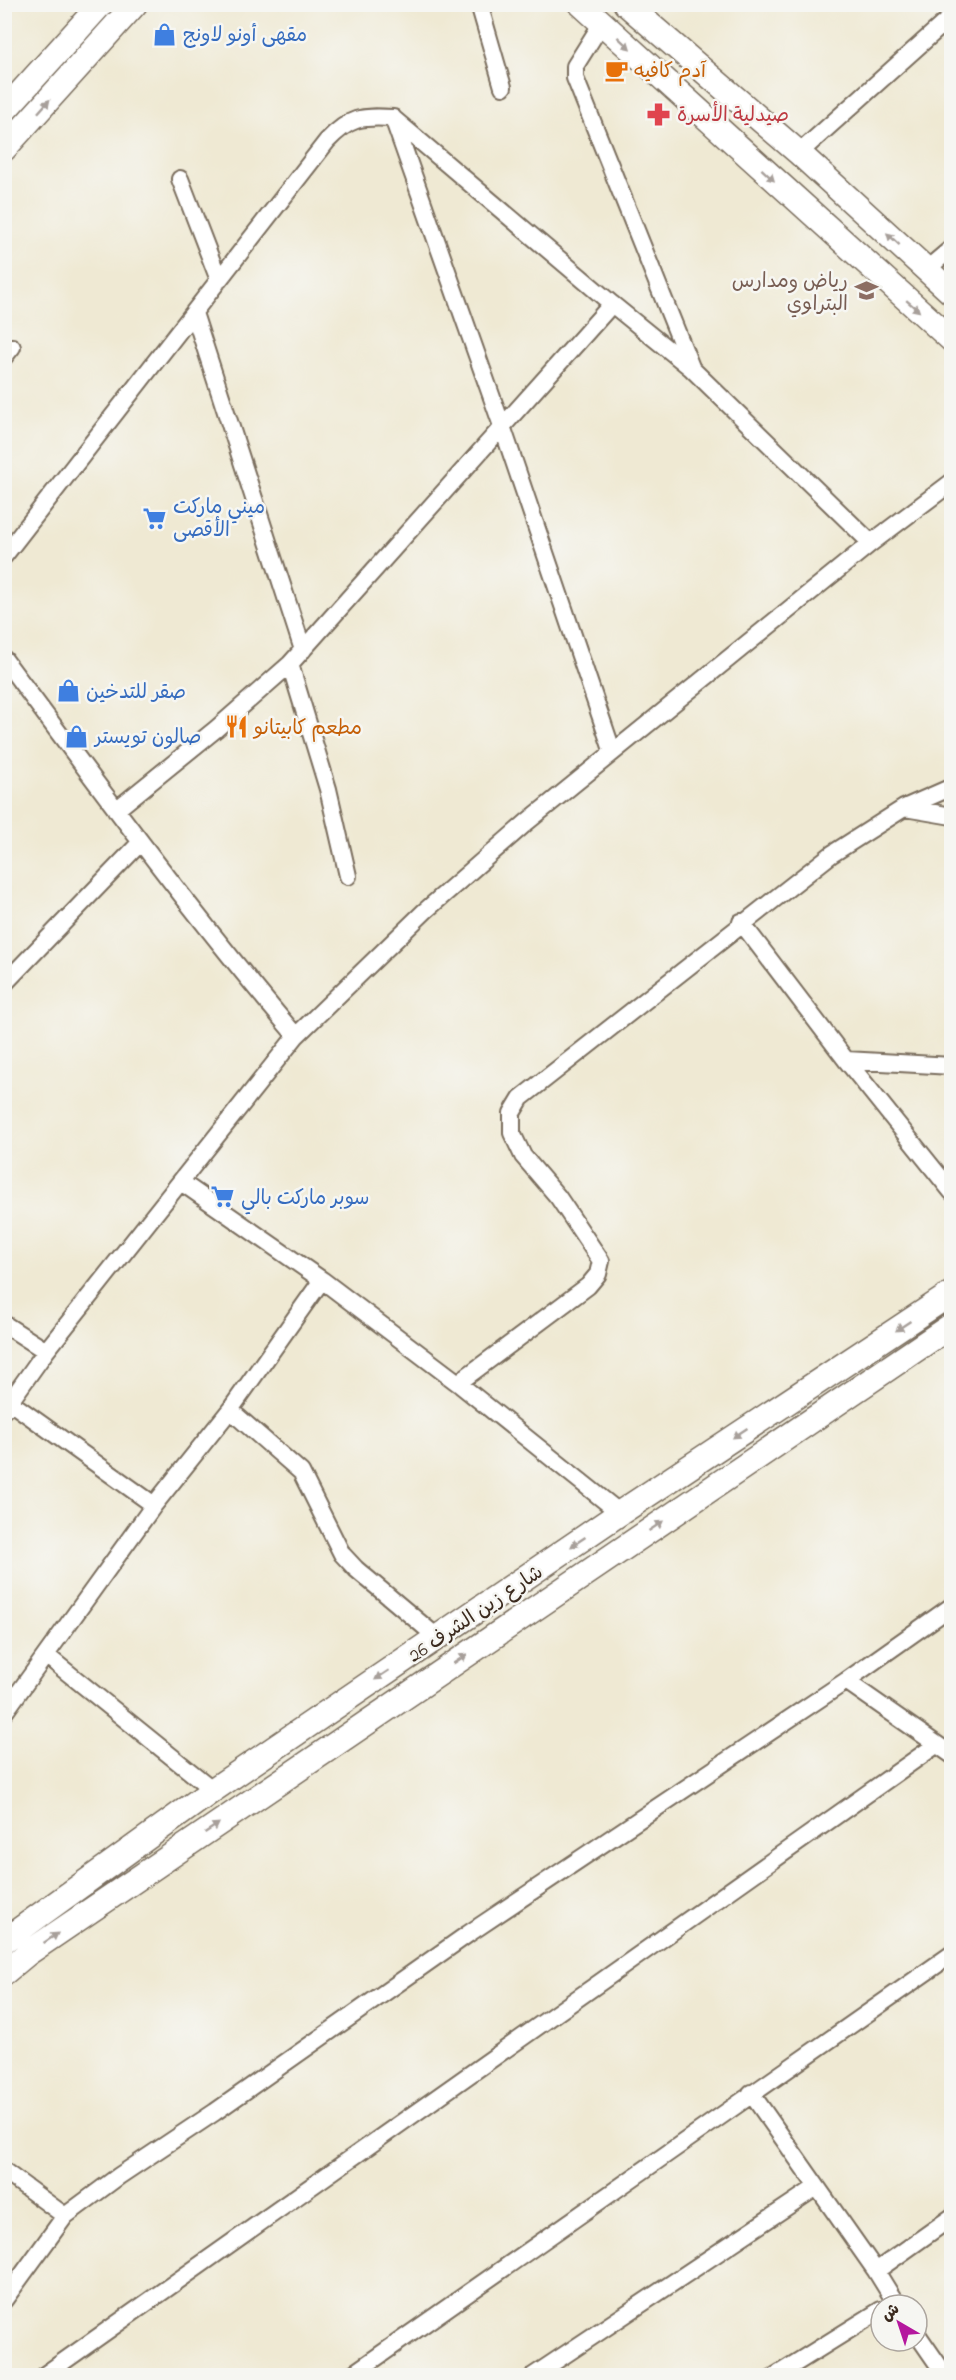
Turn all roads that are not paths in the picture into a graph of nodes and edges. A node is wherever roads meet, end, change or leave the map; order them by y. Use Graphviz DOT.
graph roads {
  1 [pos="101,4"];
  2 [pos="135,4"];
  3 [pos="479,4"];
  4 [pos="581,4"];
  5 [pos="626,4"];
  6 [pos="951,16"];
  7 [pos="602,23"];
  8 [pos="503,87"];
  9 [pos="4,111"];
  10 [pos="393,118"];
  11 [pos="4,149"];
  12 [pos="799,153"];
  13 [pos="180,179"];
  14 [pos="951,248"];
  15 [pos="927,270"];
  16 [pos="219,280"];
  17 [pos="951,293"];
  18 [pos="612,304"];
  19 [pos="195,313"];
  20 [pos="951,340"];
  21 [pos="691,368"];
  22 [pos="502,426"];
  23 [pos="951,482"];
  24 [pos="871,543"];
  25 [pos="4,556"];
  26 [pos="303,650"];
  27 [pos="4,659"];
  28 [pos="290,664"];
  29 [pos="612,750"];
  30 [pos="951,787"];
  31 [pos="904,808"];
  32 [pos="116,810"];
  33 [pos="951,816"];
  34 [pos="141,842"];
  35 [pos="348,876"];
  36 [pos="741,922"];
  37 [pos="4,984"];
  38 [pos="296,1036"];
  39 [pos="846,1060"];
  40 [pos="951,1066"];
  41 [pos="181,1182"];
  42 [pos="951,1192"];
  43 [pos="322,1280"];
  44 [pos="951,1293"];
  45 [pos="4,1324"];
  46 [pos="951,1325"];
  47 [pos="46,1351"];
  48 [pos="459,1383"];
  49 [pos="7,1406"];
  50 [pos="230,1410"];
  51 [pos="154,1505"];
  52 [pos="620,1513"];
  53 [pos="951,1606"];
  54 [pos="438,1638"];
  55 [pos="47,1656"];
  56 [pos="846,1681"];
  57 [pos="4,1713"];
  58 [pos="936,1745"];
  59 [pos="951,1755"];
  60 [pos="213,1790"];
  61 [pos="7,1936"];
  62 [pos="951,1954"];
  63 [pos="12,1963"];
  64 [pos="751,2093"];
  65 [pos="4,2171"];
  66 [pos="815,2188"];
  67 [pos="65,2217"];
  68 [pos="951,2217"];
  69 [pos="876,2271"];
  70 [pos="885,2293"];
  71 [pos="4,2300"];
  72 [pos="869,2319"];
  73 [pos="929,2350"];
  74 [pos="944,2371"];
  75 [pos="43,2376"];
  76 [pos="350,2376"];
  77 [pos="533,2376"];
  78 [pos="775,2376"];
  1 -- 9 [label="main road"];
  11 -- 2 [label="main road, one-way"];
  3 -- 8 [label="street"];
  4 -- 7 [label="main road"];
  5 -- 12 [label="main road"];
  6 -- 12 [label="street"];
  7 -- 20 [label="main road, one-way"];
  7 -- 21 [label="street"];
  10 -- 16 [label="street"];
  10 -- 18 [label="street"];
  10 -- 22 [label="street"];
  15 -- 12 [label="main road, one-way"];
  13 -- 16 [label="street"];
  14 -- 15 [label="street"];
  15 -- 17 [label="main road"];
  16 -- 19 [label="street"];
  18 -- 21 [label="street"];
  18 -- 22 [label="street"];
  19 -- 25 [label="street"];
  19 -- 26 [label="street"];
  21 -- 24 [label="street"];
  22 -- 26 [label="street"];
  22 -- 29 [label="street"];
  23 -- 24 [label="street"];
  24 -- 29 [label="street"];
  26 -- 28 [label="street"];
  27 -- 32 [label="street"];
  28 -- 32 [label="street"];
  28 -- 35 [label="street"];
  29 -- 38 [label="street"];
  30 -- 31 [label="street"];
  31 -- 33 [label="street"];
  31 -- 36 [label="street"];
  32 -- 34 [label="street"];
  34 -- 37 [label="street"];
  34 -- 38 [label="street"];
  36 -- 39 [label="street"];
  36 -- 48 [label="street"];
  38 -- 41 [label="street"];
  39 -- 40 [label="street"];
  39 -- 42 [label="street"];
  41 -- 43 [label="street"];
  41 -- 47 [label="street"];
  43 -- 48 [label="street"];
  43 -- 50 [label="street"];
  44 -- 52 [label="main road, شارع زين الشرف 26, one-way"];
  45 -- 47 [label="street"];
  63 -- 46 [label="main road, شارع زين الشرف 26, one-way"];
  47 -- 49 [label="street"];
  48 -- 52 [label="street"];
  49 -- 51 [label="street"];
  50 -- 51 [label="street"];
  50 -- 54 [label="street"];
  51 -- 55 [label="street"];
  52 -- 54 [label="main road, شارع زين الشرف 26, one-way"];
  53 -- 56 [label="street"];
  54 -- 60 [label="main road, شارع زين الشرف 26, one-way"];
  55 -- 57 [label="street"];
  55 -- 60 [label="street"];
  56 -- 58 [label="street"];
  56 -- 67 [label="street"];
  58 -- 59 [label="street"];
  58 -- 75 [label="street"];
  60 -- 61 [label="main road, شارع زين الشرف 26"];
  61 -- 63 [label="street"];
  62 -- 64 [label="street"];
  64 -- 66 [label="street"];
  64 -- 76 [label="street"];
  65 -- 67 [label="street"];
  66 -- 69 [label="street"];
  66 -- 77 [label="street"];
  67 -- 71 [label="street"];
  68 -- 69 [label="street"];
  69 -- 70 [label="street"];
  72 -- 78 [label="street"];
  73 -- 74 [label="street"];
}
